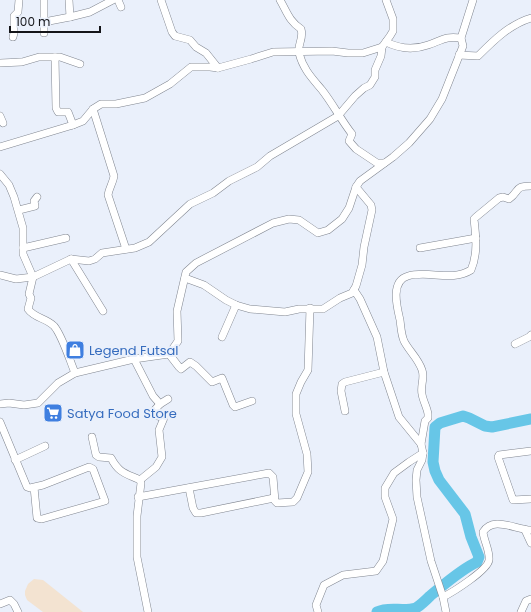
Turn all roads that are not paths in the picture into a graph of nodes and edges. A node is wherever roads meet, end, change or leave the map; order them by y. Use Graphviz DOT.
graph roads {
  1 [pos="19,0"];
  2 [pos="44,0"];
  3 [pos="70,0"];
  4 [pos="113,0"];
  5 [pos="161,0"];
  6 [pos="280,0"];
  7 [pos="386,0"];
  8 [pos="473,0"];
  9 [pos="70,17"];
  10 [pos="531,18"];
  11 [pos="44,22"];
  12 [pos="44,33"];
  13 [pos="13,37"];
  14 [pos="461,38"];
  15 [pos="384,44"];
  16 [pos="299,51"];
  17 [pos="459,55"];
  18 [pos="55,57"];
  19 [pos="0,63"];
  20 [pos="80,64"];
  21 [pos="218,68"];
  22 [pos="93,109"];
  23 [pos="338,116"];
  24 [pos="73,125"];
  25 [pos="0,147"];
  26 [pos="384,163"];
  27 [pos="0,174"];
  28 [pos="531,186"];
  29 [pos="356,188"];
  30 [pos="37,197"];
  31 [pos="19,210"];
  32 [pos="66,238"];
  33 [pos="476,238"];
  34 [pos="23,248"];
  35 [pos="420,248"];
  36 [pos="126,249"];
  37 [pos="71,259"];
  38 [pos="0,275"];
  39 [pos="33,277"];
  40 [pos="184,278"];
  41 [pos="354,290"];
  42 [pos="236,305"];
  43 [pos="310,308"];
  44 [pos="103,311"];
  45 [pos="531,335"];
  46 [pos="222,337"];
  47 [pos="515,344"];
  48 [pos="169,354"];
  49 [pos="134,359"];
  50 [pos="75,372"];
  51 [pos="384,372"];
  52 [pos="168,399"];
  53 [pos="252,401"];
  54 [pos="0,404"];
  55 [pos="160,404"];
  56 [pos="345,411"];
  57 [pos="0,422"];
  58 [pos="92,437"];
  59 [pos="421,444"];
  60 [pos="45,446"];
  61 [pos="423,453"];
  62 [pos="531,453"];
  63 [pos="15,460"];
  64 [pos="140,480"];
  65 [pos="34,488"];
  66 [pos="189,488"];
  67 [pos="138,497"];
  68 [pos="274,498"];
  69 [pos="531,499"];
  70 [pos="528,530"];
  71 [pos="531,543"];
  72 [pos="443,596"];
  73 [pos="531,599"];
  74 [pos="0,604"];
  75 [pos="18,612"];
  76 [pos="148,612"];
  77 [pos="318,612"];
  78 [pos="446,612"];
  79 [pos="521,612"];
  1 -- 13 [label="street"];
  2 -- 11 [label="street"];
  3 -- 9 [label="street"];
  4 -- 9 [label="street"];
  5 -- 21 [label="street"];
  6 -- 16 [label="street"];
  7 -- 15 [label="street"];
  8 -- 14 [label="street"];
  9 -- 11 [label="street"];
  10 -- 17 [label="street"];
  11 -- 12 [label="street"];
  14 -- 15 [label="street"];
  14 -- 17 [label="street"];
  15 -- 16 [label="street"];
  15 -- 23 [label="street"];
  16 -- 21 [label="street"];
  16 -- 23 [label="street"];
  17 -- 26 [label="street"];
  18 -- 19 [label="street"];
  18 -- 20 [label="street"];
  18 -- 24 [label="street"];
  21 -- 22 [label="street"];
  22 -- 24 [label="street"];
  22 -- 36 [label="street"];
  23 -- 26 [label="street"];
  23 -- 36 [label="street"];
  24 -- 25 [label="street"];
  26 -- 29 [label="street"];
  27 -- 31 [label="street"];
  28 -- 33 [label="street"];
  29 -- 40 [label="street"];
  29 -- 41 [label="street"];
  30 -- 31 [label="street"];
  31 -- 34 [label="street"];
  32 -- 34 [label="street"];
  33 -- 35 [label="street"];
  33 -- 59 [label="street"];
  34 -- 39 [label="street"];
  36 -- 37 [label="street"];
  37 -- 39 [label="street"];
  37 -- 44 [label="street"];
  38 -- 39 [label="street"];
  39 -- 50 [label="street"];
  40 -- 42 [label="street"];
  40 -- 48 [label="street"];
  41 -- 43 [label="street"];
  41 -- 51 [label="street"];
  42 -- 43 [label="street"];
  42 -- 46 [label="street"];
  43 -- 68 [label="street"];
  45 -- 47 [label="street"];
  48 -- 49 [label="street"];
  48 -- 53 [label="street"];
  49 -- 50 [label="street"];
  49 -- 55 [label="street"];
  50 -- 54 [label="street"];
  51 -- 56 [label="street"];
  51 -- 59 [label="street"];
  52 -- 55 [label="street"];
  55 -- 64 [label="street"];
  57 -- 63 [label="street"];
  58 -- 64 [label="street"];
  59 -- 61 [label="street"];
  60 -- 63 [label="street"];
  61 -- 72 [label="street"];
  61 -- 77 [label="street"];
  62 -- 69 [label="street"];
  63 -- 65 [label="street"];
  64 -- 67 [label="street"];
  65 -- 65 [label="street"];
  66 -- 67 [label="street"];
  66 -- 68 [label="street"];
  66 -- 68 [label="street"];
  67 -- 76 [label="street"];
  70 -- 71 [label="street"];
  70 -- 72 [label="street"];
  72 -- 78 [label="street"];
  73 -- 79 [label="street"];
  74 -- 75 [label="street"];
}
